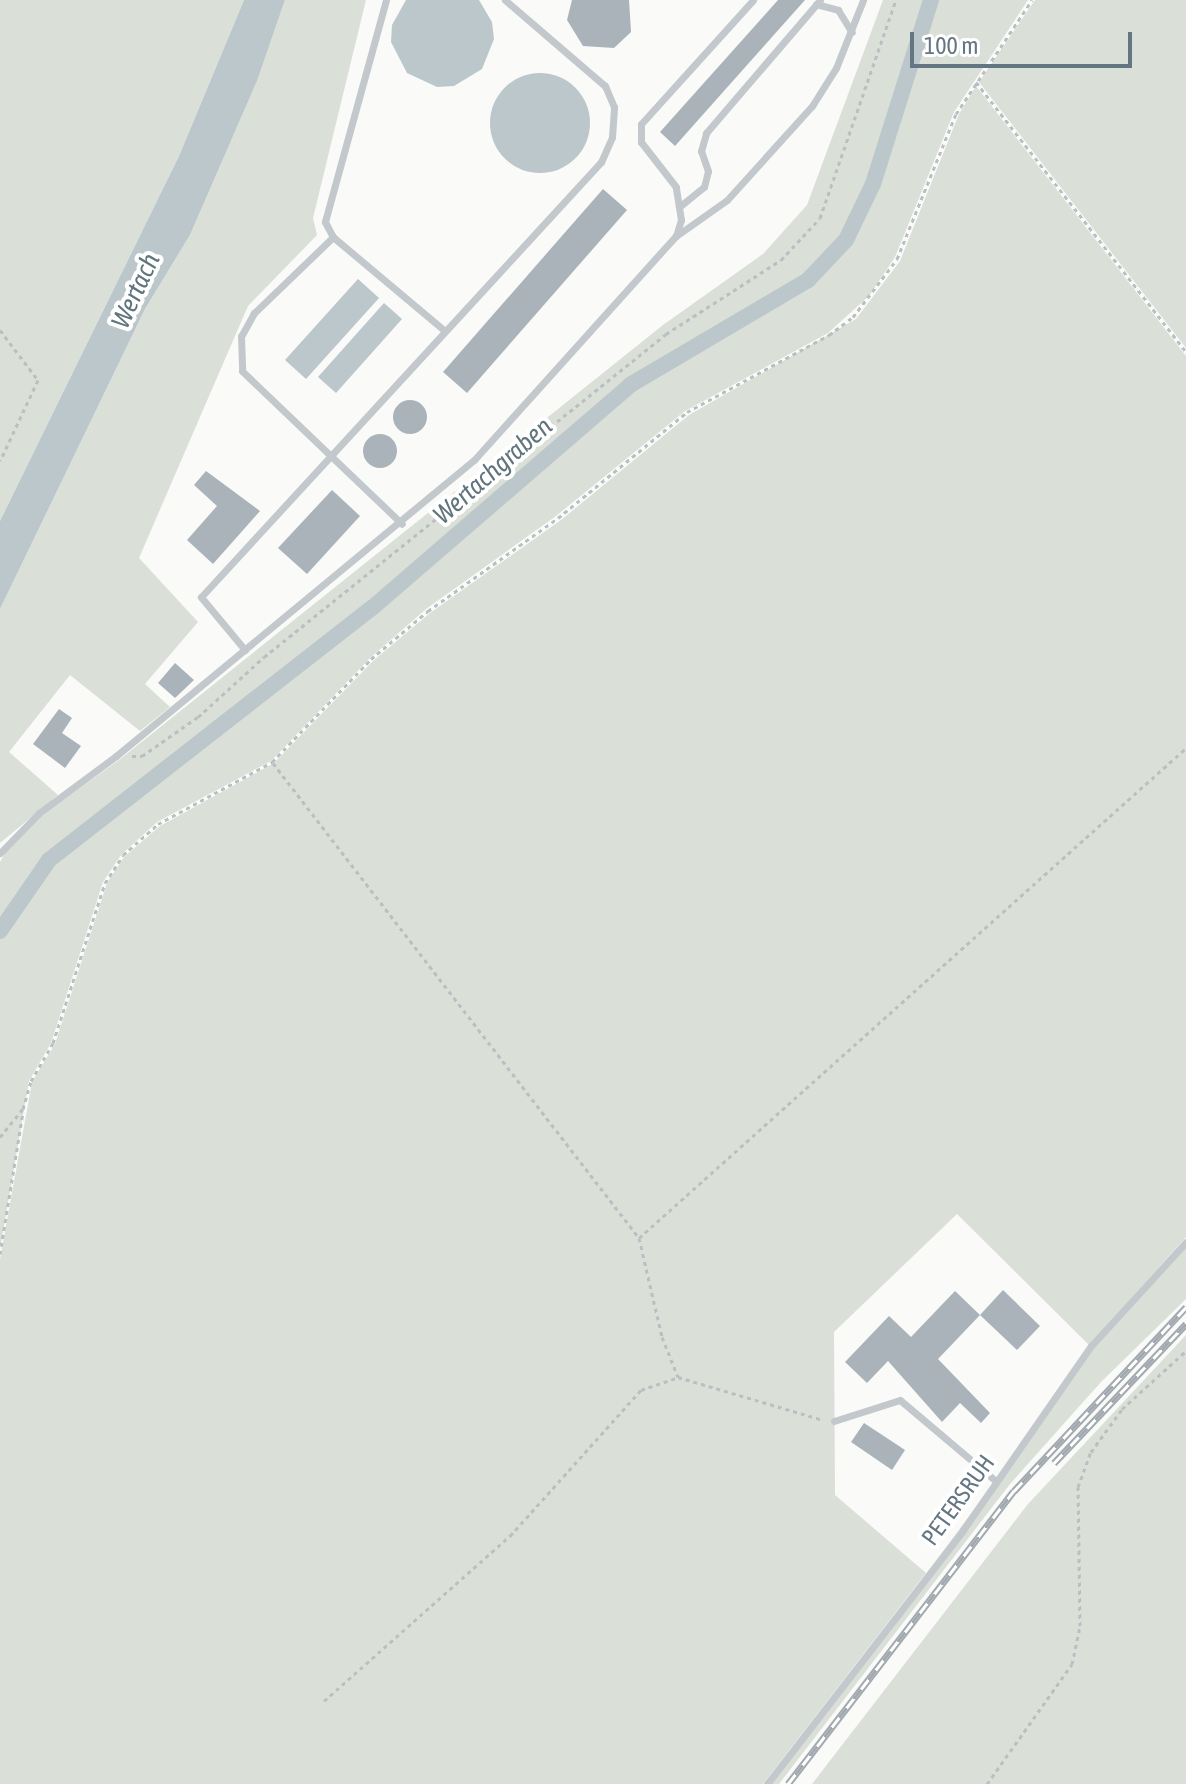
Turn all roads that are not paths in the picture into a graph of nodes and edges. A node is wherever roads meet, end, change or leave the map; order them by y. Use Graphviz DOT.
graph roads {
  1 [pos="386,0"];
  2 [pos="505,0"];
  3 [pos="753,0"];
  4 [pos="863,0"];
  5 [pos="818,2"];
  6 [pos="852,32"];
  7 [pos="679,207"];
  8 [pos="676,236"];
  9 [pos="333,237"];
  10 [pos="445,331"];
  11 [pos="329,453"];
  12 [pos="402,524"];
  13 [pos="245,650"];
  14 [pos="0,853"];
  15 [pos="1186,1242"];
  16 [pos="834,1421"];
  17 [pos="996,1481"];
  18 [pos="767,1784"];
  1 -- 9 [label="lane"];
  2 -- 10 [label="lane"];
  3 -- 7 [label="lane"];
  4 -- 6 [label="lane"];
  5 -- 6 [label="lane"];
  5 -- 7 [label="lane"];
  6 -- 8 [label="lane"];
  7 -- 8 [label="lane"];
  8 -- 12 [label="lane"];
  9 -- 10 [label="lane"];
  9 -- 11 [label="lane"];
  10 -- 11 [label="lane"];
  11 -- 12 [label="lane"];
  11 -- 13 [label="lane"];
  12 -- 13 [label="lane"];
  13 -- 14 [label="lane"];
  15 -- 17 [label="lane, PETERSRUH"];
  16 -- 17 [label="lane"];
  17 -- 18 [label="lane, PETERSRUH"];
}
